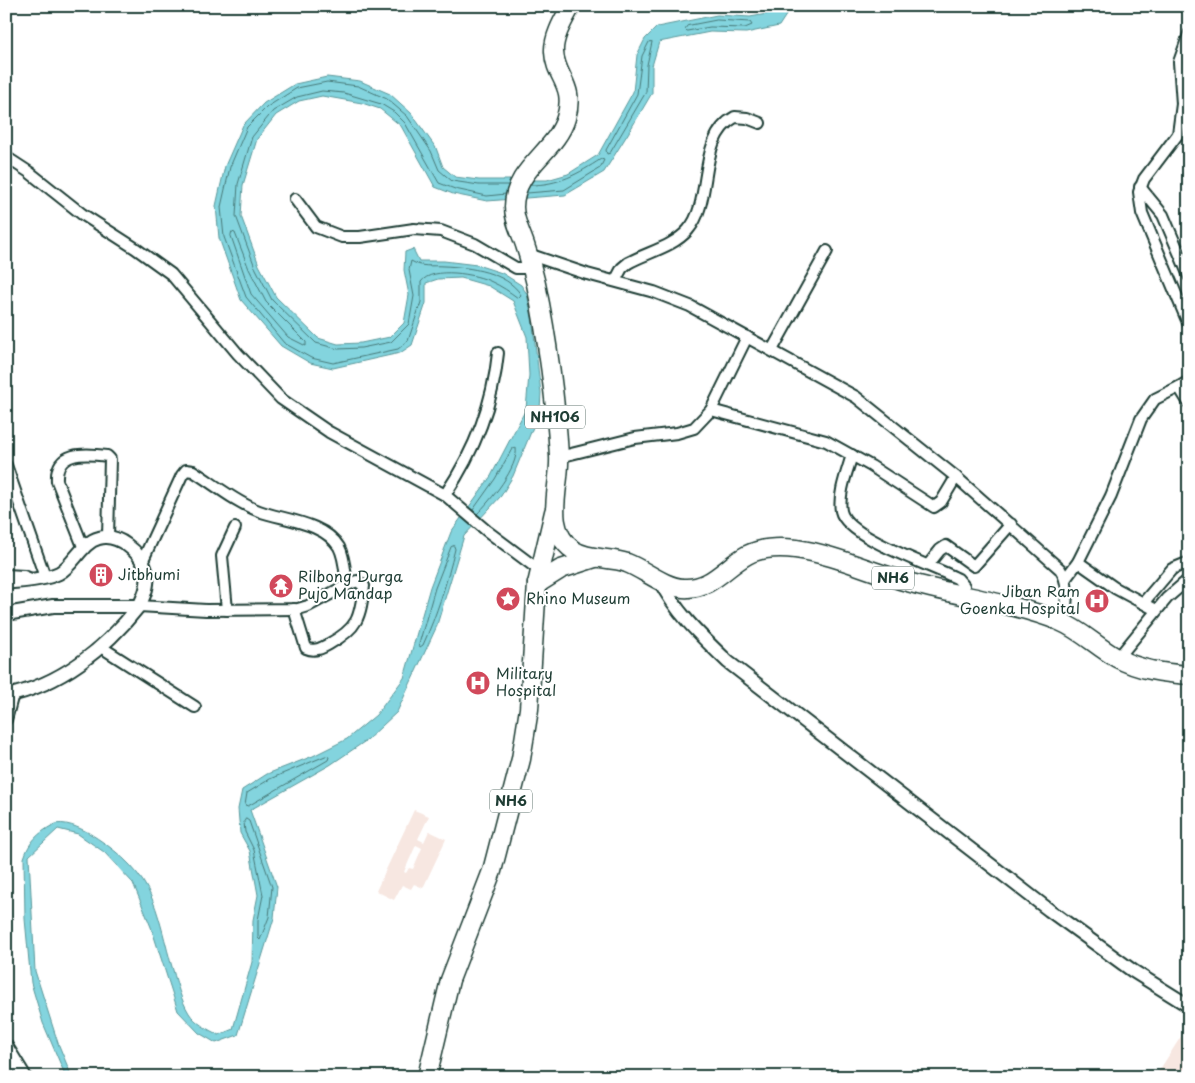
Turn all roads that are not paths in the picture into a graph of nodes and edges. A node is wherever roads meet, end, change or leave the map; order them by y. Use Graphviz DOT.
graph roads {
  1 [pos="571,6"];
  2 [pos="1189,34"];
  3 [pos="760,123"];
  4 [pos="6,157"];
  5 [pos="1140,186"];
  6 [pos="295,199"];
  7 [pos="827,251"];
  8 [pos="529,258"];
  9 [pos="1189,276"];
  10 [pos="615,281"];
  11 [pos="1189,325"];
  12 [pos="747,337"];
  13 [pos="772,350"];
  14 [pos="498,353"];
  15 [pos="1189,382"];
  16 [pos="1179,387"];
  17 [pos="1189,403"];
  18 [pos="711,410"];
  19 [pos="852,455"];
  20 [pos="559,457"];
  21 [pos="6,465"];
  22 [pos="956,477"];
  23 [pos="448,497"];
  24 [pos="554,510"];
  25 [pos="1011,524"];
  26 [pos="235,528"];
  27 [pos="108,537"];
  28 [pos="84,549"];
  29 [pos="601,557"];
  30 [pos="142,562"];
  31 [pos="1078,562"];
  32 [pos="1189,562"];
  33 [pos="928,565"];
  34 [pos="6,575"];
  35 [pos="45,577"];
  36 [pos="538,577"];
  37 [pos="1066,578"];
  38 [pos="31,579"];
  39 [pos="659,579"];
  40 [pos="1189,579"];
  41 [pos="6,583"];
  42 [pos="347,585"];
  43 [pos="966,596"];
  44 [pos="1143,603"];
  45 [pos="139,606"];
  46 [pos="294,609"];
  47 [pos="227,610"];
  48 [pos="1156,610"];
  49 [pos="6,614"];
  50 [pos="1064,623"];
  51 [pos="101,647"];
  52 [pos="1118,658"];
  53 [pos="1189,675"];
  54 [pos="10,695"];
  55 [pos="195,707"];
  56 [pos="6,720"];
  57 [pos="1189,1006"];
  58 [pos="6,1046"];
  59 [pos="25,1077"];
  60 [pos="427,1077"];
  1 -- 8 [label="highway, NH106"];
  2 -- 5 [label="street"];
  3 -- 10 [label="street"];
  4 -- 23 [label="street"];
  5 -- 9 [label="street"];
  5 -- 11 [label="street"];
  6 -- 8 [label="street"];
  7 -- 13 [label="street"];
  8 -- 10 [label="street"];
  8 -- 20 [label="highway, NH106"];
  10 -- 12 [label="street"];
  12 -- 13 [label="street"];
  12 -- 18 [label="street"];
  13 -- 22 [label="street"];
  14 -- 23 [label="street"];
  15 -- 16 [label="street"];
  16 -- 17 [label="street"];
  16 -- 31 [label="street"];
  18 -- 19 [label="street"];
  18 -- 20 [label="street"];
  19 -- 22 [label="street"];
  19 -- 33 [label="street"];
  20 -- 24 [label="highway, NH106"];
  21 -- 35 [label="street"];
  22 -- 25 [label="street"];
  23 -- 36 [label="street"];
  24 -- 29 [label="highway, NH106"];
  24 -- 36 [label="highway, NH106"];
  25 -- 33 [label="street"];
  25 -- 37 [label="street"];
  26 -- 47 [label="street"];
  27 -- 28 [label="street"];
  27 -- 28 [label="street"];
  27 -- 30 [label="street"];
  28 -- 35 [label="street"];
  29 -- 36 [label="highway, NH6"];
  29 -- 39 [label="highway, NH6"];
  30 -- 42 [label="street"];
  30 -- 45 [label="street"];
  31 -- 37 [label="street"];
  31 -- 44 [label="street"];
  32 -- 44 [label="street"];
  33 -- 43 [label="street"];
  34 -- 38 [label="street"];
  35 -- 38 [label="street"];
  36 -- 60 [label="highway, NH6"];
  37 -- 50 [label="street"];
  38 -- 41 [label="street"];
  39 -- 43 [label="highway, NH6"];
  39 -- 57 [label="street"];
  40 -- 48 [label="street"];
  42 -- 46 [label="street"];
  42 -- 46 [label="street"];
  43 -- 50 [label="highway, NH6"];
  44 -- 48 [label="street"];
  45 -- 47 [label="street"];
  45 -- 49 [label="street"];
  45 -- 51 [label="street"];
  46 -- 47 [label="street"];
  48 -- 52 [label="street"];
  50 -- 52 [label="highway, NH6"];
  51 -- 54 [label="street"];
  51 -- 55 [label="street"];
  52 -- 53 [label="highway, NH6"];
  54 -- 56 [label="street"];
  58 -- 59 [label="street"];
}
